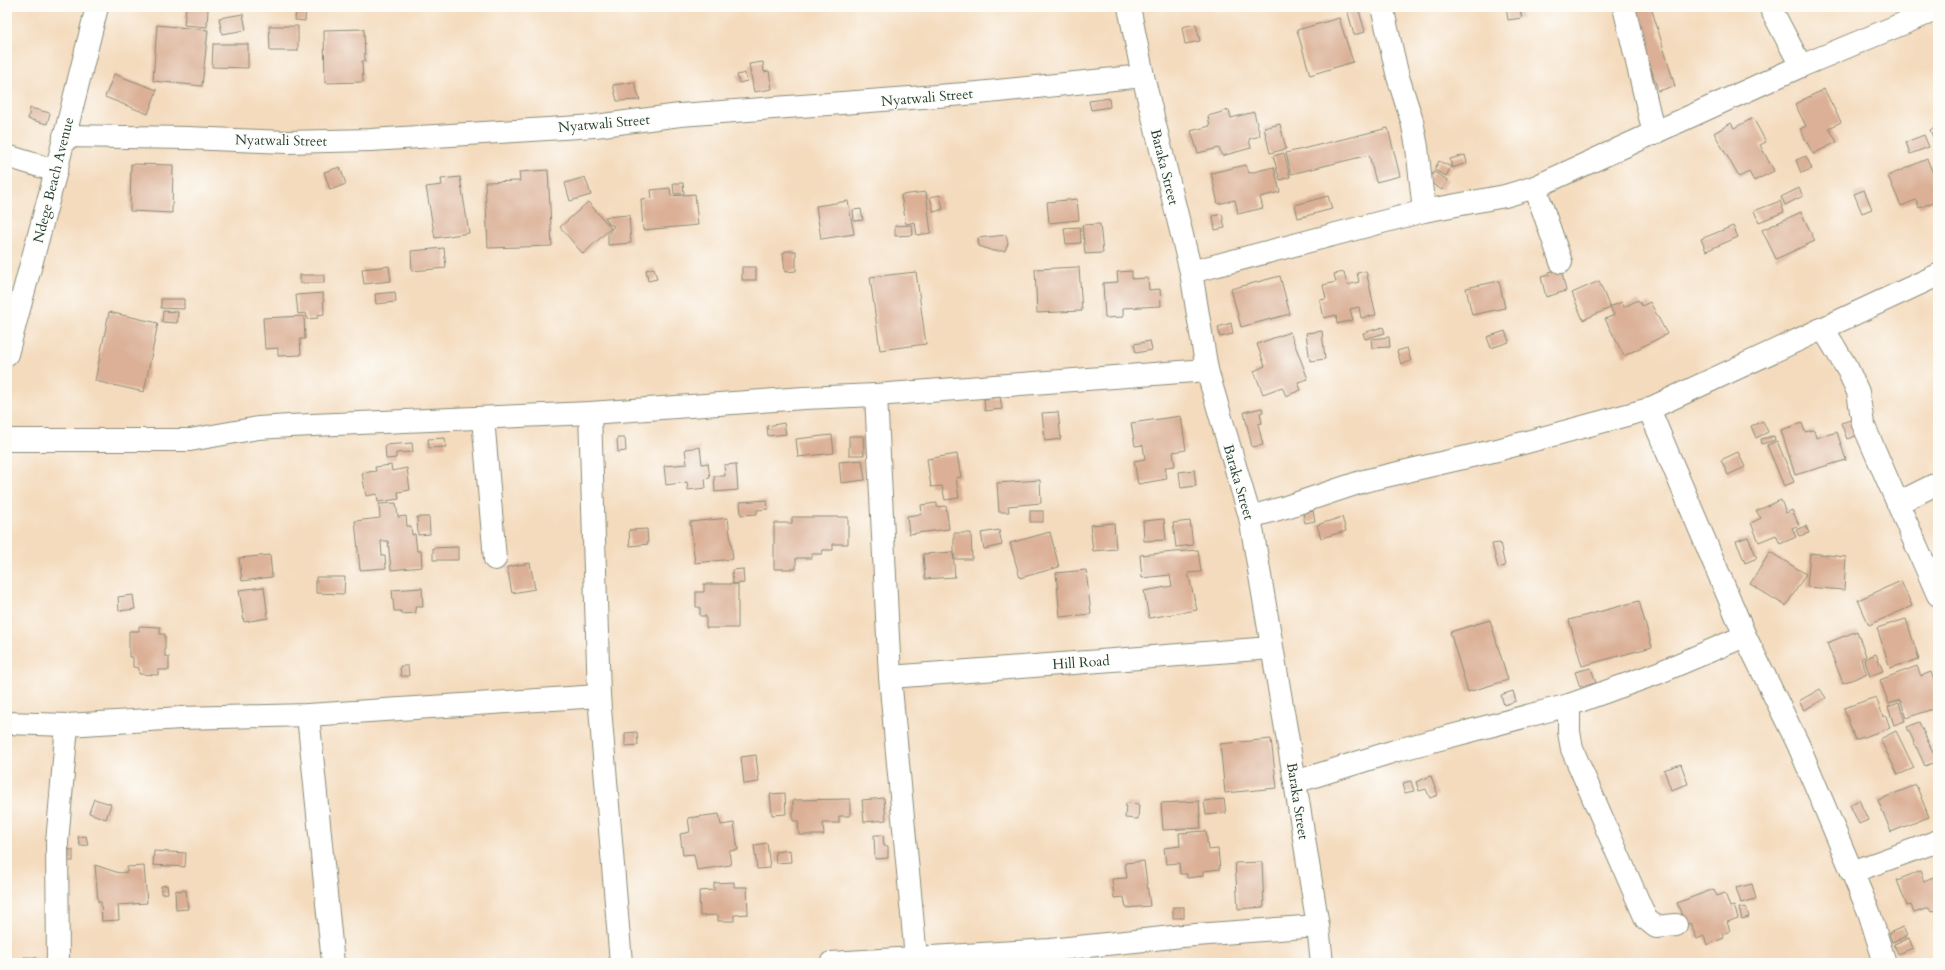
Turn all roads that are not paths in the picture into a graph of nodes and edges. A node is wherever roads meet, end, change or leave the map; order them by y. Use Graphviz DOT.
graph roads {
  1 [pos="97,7"];
  2 [pos="1129,7"];
  3 [pos="1382,7"];
  4 [pos="1624,7"];
  5 [pos="1770,7"];
  6 [pos="1938,9"];
  7 [pos="1801,66"];
  8 [pos="1143,76"];
  9 [pos="1654,134"];
  10 [pos="64,136"];
  11 [pos="7,156"];
  12 [pos="56,171"];
  13 [pos="1535,187"];
  14 [pos="1424,211"];
  15 [pos="1561,262"];
  16 [pos="1191,272"];
  17 [pos="1938,275"];
  18 [pos="1823,328"];
  19 [pos="7,354"];
  20 [pos="1207,370"];
  21 [pos="876,395"];
  22 [pos="1649,409"];
  23 [pos="590,413"];
  24 [pos="483,418"];
  25 [pos="7,440"];
  26 [pos="1938,483"];
  27 [pos="1898,503"];
  28 [pos="1250,516"];
  29 [pos="495,559"];
  30 [pos="1938,595"];
  31 [pos="1745,636"];
  32 [pos="1271,648"];
  33 [pos="890,677"];
  34 [pos="599,696"];
  35 [pos="1569,705"];
  36 [pos="308,715"];
  37 [pos="7,723"];
  38 [pos="67,725"];
  39 [pos="1295,782"];
  40 [pos="1938,841"];
  41 [pos="1852,872"];
  42 [pos="1676,925"];
  43 [pos="1318,926"];
  44 [pos="1050,956"];
  45 [pos="916,958"];
  46 [pos="58,963"];
  47 [pos="333,963"];
  48 [pos="620,963"];
  49 [pos="831,963"];
  50 [pos="1322,963"];
  51 [pos="1885,963"];
  1 -- 10 [label="street, Ndege Beach Avenue"];
  2 -- 8 [label="street, Baraka Street"];
  3 -- 14 [label="street"];
  4 -- 9 [label="street"];
  5 -- 7 [label="street"];
  6 -- 7 [label="street"];
  7 -- 9 [label="street"];
  8 -- 10 [label="street, Nyatwali Street"];
  8 -- 16 [label="street, Baraka Street"];
  9 -- 13 [label="street"];
  10 -- 12 [label="street, Ndege Beach Avenue"];
  11 -- 12 [label="street"];
  12 -- 19 [label="street, Ndege Beach Avenue"];
  13 -- 14 [label="street"];
  13 -- 15 [label="street"];
  14 -- 16 [label="street"];
  16 -- 20 [label="street, Baraka Street"];
  17 -- 18 [label="street"];
  18 -- 22 [label="street"];
  18 -- 27 [label="street"];
  20 -- 21 [label="street"];
  20 -- 28 [label="street, Baraka Street"];
  21 -- 23 [label="street"];
  21 -- 33 [label="street"];
  22 -- 28 [label="street"];
  22 -- 31 [label="street"];
  23 -- 24 [label="street"];
  23 -- 34 [label="street"];
  24 -- 25 [label="street"];
  24 -- 29 [label="street"];
  26 -- 27 [label="street"];
  27 -- 30 [label="street"];
  28 -- 32 [label="street, Baraka Street"];
  31 -- 35 [label="street"];
  31 -- 41 [label="street"];
  32 -- 33 [label="street, Hill Road"];
  32 -- 39 [label="street, Baraka Street"];
  33 -- 45 [label="street"];
  34 -- 36 [label="street"];
  34 -- 48 [label="street"];
  35 -- 39 [label="street"];
  35 -- 42 [label="street"];
  36 -- 38 [label="street"];
  36 -- 47 [label="street"];
  37 -- 38 [label="street"];
  38 -- 46 [label="street"];
  39 -- 43 [label="street, Baraka Street"];
  40 -- 41 [label="street"];
  41 -- 51 [label="street"];
  43 -- 44 [label="street"];
  43 -- 50 [label="street, Baraka Street"];
  44 -- 45 [label="street"];
  45 -- 49 [label="street"];
}
